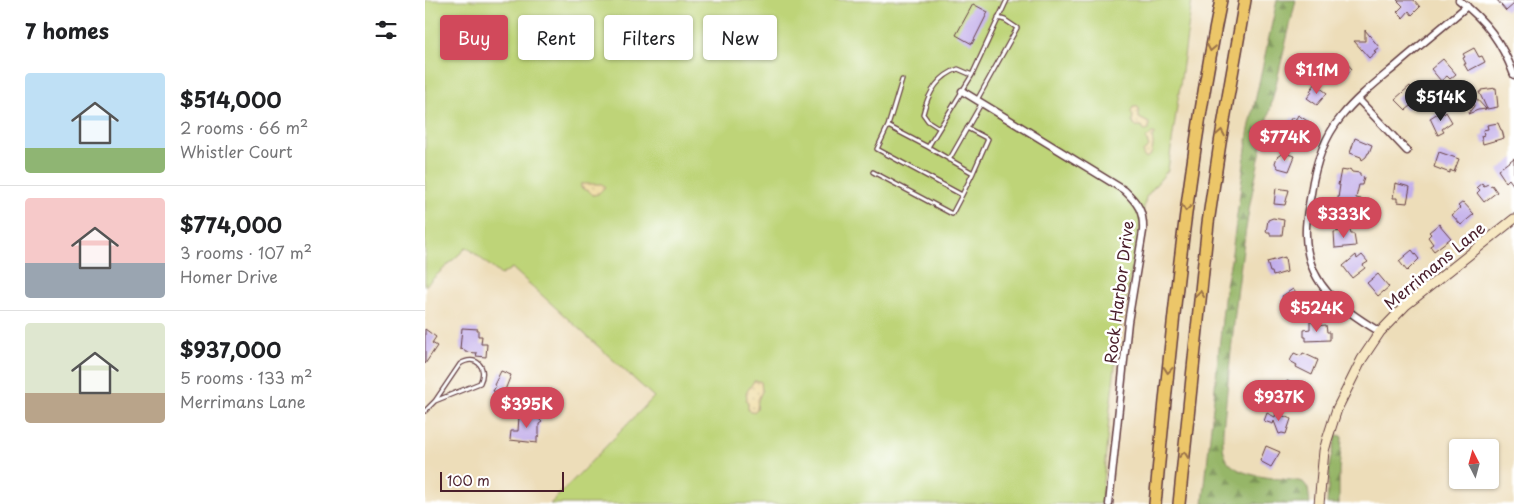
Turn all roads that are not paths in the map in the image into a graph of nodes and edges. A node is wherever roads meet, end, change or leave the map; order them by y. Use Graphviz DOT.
graph roads {
  1 [pos="1007,0"];
  2 [pos="1221,0"];
  3 [pos="1245,0"];
  4 [pos="1459,0"];
  5 [pos="1467,6"];
  6 [pos="998,18"];
  7 [pos="1514,74"];
  8 [pos="971,75"];
  9 [pos="902,80"];
  10 [pos="962,90"];
  11 [pos="1358,99"];
  12 [pos="980,101"];
  13 [pos="888,126"];
  14 [pos="939,128"];
  15 [pos="967,128"];
  16 [pos="928,147"];
  17 [pos="1407,150"];
  18 [pos="949,160"];
  19 [pos="873,172"];
  20 [pos="973,173"];
  21 [pos="962,195"];
  22 [pos="1514,219"];
  23 [pos="1380,332"];
  24 [pos="435,401"];
  25 [pos="425,411"];
  26 [pos="1109,504"];
  27 [pos="1155,504"];
  28 [pos="1179,504"];
  29 [pos="1319,504"];
  1 -- 6 [label="lane"];
  2 -- 27 [label="highway, one-way"];
  28 -- 3 [label="highway, one-way"];
  4 -- 5 [label="street"];
  5 -- 7 [label="street"];
  5 -- 11 [label="street"];
  6 -- 8 [label="lane"];
  6 -- 12 [label="lane"];
  8 -- 10 [label="lane"];
  8 -- 14 [label="lane"];
  9 -- 13 [label="lane"];
  10 -- 12 [label="street, Rock Harbor Drive"];
  10 -- 14 [label="lane"];
  11 -- 17 [label="street"];
  11 -- 23 [label="street"];
  12 -- 15 [label="lane"];
  12 -- 26 [label="street, Rock Harbor Drive"];
  13 -- 16 [label="lane"];
  13 -- 21 [label="lane"];
  14 -- 16 [label="lane"];
  15 -- 18 [label="lane"];
  15 -- 20 [label="lane"];
  16 -- 18 [label="lane"];
  18 -- 20 [label="lane"];
  19 -- 21 [label="lane"];
  20 -- 21 [label="lane"];
  22 -- 23 [label="main road, Merrimans Lane"];
  23 -- 29 [label="main road, Merrimans Lane"];
  24 -- 24 [label="lane"];
  24 -- 25 [label="lane"];
}
